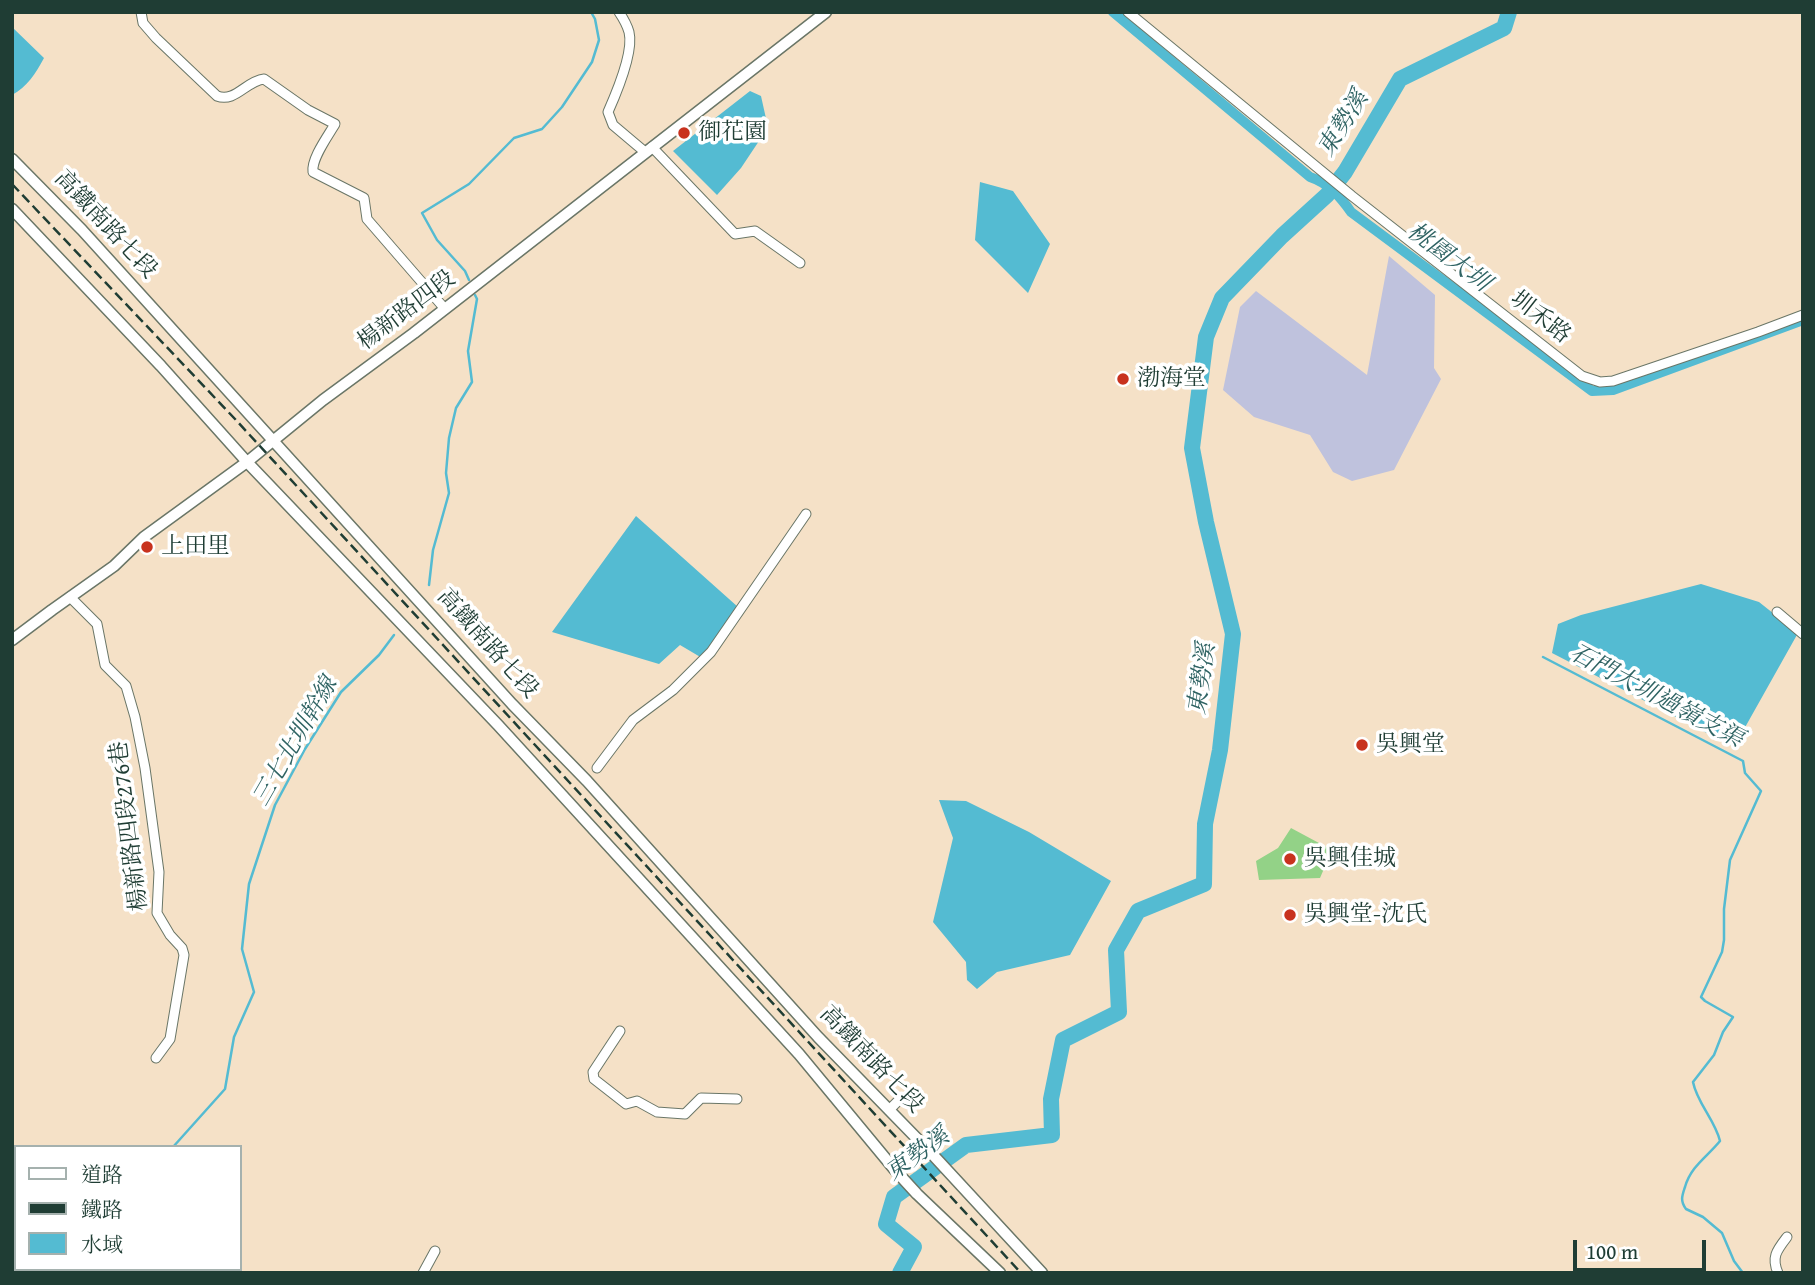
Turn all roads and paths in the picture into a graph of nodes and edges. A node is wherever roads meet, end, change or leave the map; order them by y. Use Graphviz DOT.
graph roads {
  1 [pos="141,12"];
  2 [pos="619,12"];
  3 [pos="826,12"];
  4 [pos="1128,12"];
  5 [pos="649,149"];
  6 [pos="12,159"];
  7 [pos="12,209"];
  8 [pos="800,263"];
  9 [pos="445,309"];
  10 [pos="1803,315"];
  11 [pos="274,440"];
  12 [pos="247,462"];
  13 [pos="806,514"];
  14 [pos="70,597"];
  15 [pos="1777,612"];
  16 [pos="1803,634"];
  17 [pos="12,640"];
  18 [pos="597,768"];
  19 [pos="620,1031"];
  20 [pos="156,1059"];
  21 [pos="737,1099"];
  22 [pos="899,1100"];
  23 [pos="889,1110"];
  24 [pos="1787,1237"];
  25 [pos="435,1251"];
  26 [pos="423,1273"];
  27 [pos="1000,1273"];
  28 [pos="1042,1273"];
  29 [pos="1778,1273"];
  1 -- 9 [label="street"];
  2 -- 5 [label="street"];
  3 -- 5 [label="main road, 楊新路四段"];
  4 -- 10 [label="street, 圳禾路"];
  5 -- 8 [label="street"];
  5 -- 9 [label="main road, 楊新路四段"];
  6 -- 11 [label="main road, 高鐵南路七段"];
  7 -- 12 [label="main road, 高鐵南路七段"];
  9 -- 11 [label="main road, 楊新路四段"];
  11 -- 12 [label="main road, 楊新路四段"];
  11 -- 23 [label="main road, 高鐵南路七段"];
  12 -- 14 [label="main road, 楊新路四段"];
  12 -- 27 [label="main road, 高鐵南路七段"];
  13 -- 18 [label="street"];
  14 -- 17 [label="main road, 楊新路四段"];
  14 -- 20 [label="street, 楊新路四段276巷"];
  15 -- 16 [label="street"];
  19 -- 21 [label="street"];
  22 -- 23 [label="street"];
  23 -- 28 [label="main road, 高鐵南路七段"];
  24 -- 29 [label="street"];
  25 -- 26 [label="street"];
}
